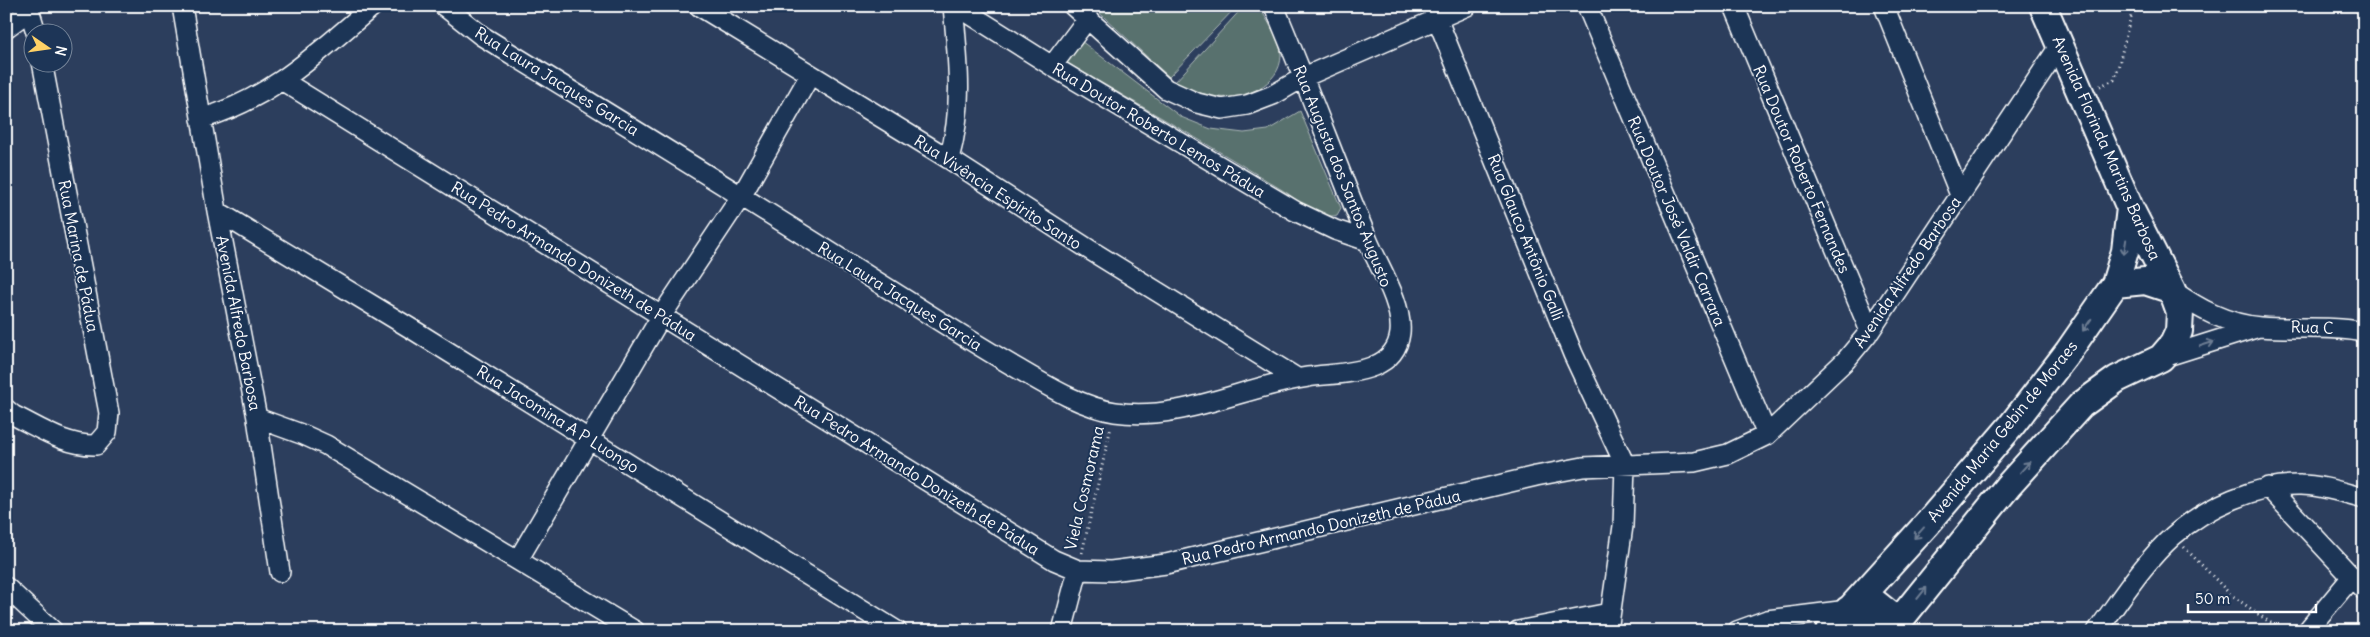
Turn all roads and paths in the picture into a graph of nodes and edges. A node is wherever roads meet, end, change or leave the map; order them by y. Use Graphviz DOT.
graph roads {
  1 [pos="182,6"];
  2 [pos="374,6"];
  3 [pos="444,6"];
  4 [pos="699,6"];
  5 [pos="953,6"];
  6 [pos="957,6"];
  7 [pos="1274,6"];
  8 [pos="1466,6"];
  9 [pos="1587,6"];
  10 [pos="1734,6"];
  11 [pos="1884,6"];
  12 [pos="2043,6"];
  13 [pos="2135,6"];
  14 [pos="28,8"];
  15 [pos="1080,12"];
  16 [pos="1434,12"];
  17 [pos="33,22"];
  18 [pos="6,28"];
  19 [pos="2060,45"];
  20 [pos="1052,66"];
  21 [pos="44,72"];
  22 [pos="810,75"];
  23 [pos="284,81"];
  24 [pos="1296,82"];
  25 [pos="2080,94"];
  26 [pos="201,120"];
  27 [pos="949,159"];
  28 [pos="1960,195"];
  29 [pos="742,196"];
  30 [pos="2130,208"];
  31 [pos="217,211"];
  32 [pos="1368,241"];
  33 [pos="2115,284"];
  34 [pos="2172,290"];
  35 [pos="662,315"];
  36 [pos="2259,327"];
  37 [pos="1870,331"];
  38 [pos="2364,332"];
  39 [pos="1396,347"];
  40 [pos="2161,358"];
  41 [pos="1297,378"];
  42 [pos="6,409"];
  43 [pos="1114,412"];
  44 [pos="257,418"];
  45 [pos="1767,435"];
  46 [pos="589,438"];
  47 [pos="1626,465"];
  48 [pos="2268,487"];
  49 [pos="2364,498"];
  50 [pos="2173,536"];
  51 [pos="518,560"];
  52 [pos="1078,570"];
  53 [pos="280,572"];
  54 [pos="2357,584"];
  55 [pos="6,587"];
  56 [pos="1856,602"];
  57 [pos="1767,620"];
  58 [pos="1609,622"];
  59 [pos="1888,628"];
  60 [pos="53,631"];
  61 [pos="635,631"];
  62 [pos="897,631"];
  63 [pos="1062,631"];
  64 [pos="1518,631"];
  65 [pos="1737,631"];
  66 [pos="1788,631"];
  67 [pos="1830,631"];
  68 [pos="2097,631"];
  69 [pos="2282,631"];
  70 [pos="2306,631"];
  1 -- 26 [label="street, Avenida Alfredo Barbosa"];
  2 -- 23 [label="street"];
  3 -- 29 [label="street, Rua Laura Jacques Garcia"];
  4 -- 22 [label="street, Rua Vivência Espírito Santo"];
  5 -- 27 [label="street"];
  6 -- 20 [label="street, Rua Doutor Roberto Lemos Pádua"];
  7 -- 24 [label="street, Rua Augusta dos Santos Augusto"];
  8 -- 16 [label="street"];
  9 -- 45 [label="street, Rua Doutor José Valdir Carrara"];
  10 -- 37 [label="street, Rua Doutor Roberto Fernandes"];
  11 -- 28 [label="street"];
  12 -- 19 [label="main road, Avenida Florinda Martins Barbosa"];
  13 -- 25 [label="path"];
  14 -- 17 [label="street"];
  14 -- 18 [label="street"];
  15 -- 20 [label="street"];
  15 -- 24 [label="street"];
  16 -- 24 [label="street"];
  16 -- 47 [label="street, Rua Glauco Antônio Galli"];
  19 -- 25 [label="main road, Avenida Florinda Martins Barbosa"];
  19 -- 28 [label="street, Avenida Alfredo Barbosa"];
  20 -- 32 [label="street, Rua Doutor Roberto Lemos Pádua"];
  21 -- 42 [label="street, Rua Marina de Pádua"];
  22 -- 27 [label="street, Rua Vivência Espírito Santo"];
  22 -- 29 [label="street"];
  23 -- 26 [label="street"];
  23 -- 35 [label="street, Rua Pedro Armando Donizeth de Pádua"];
  24 -- 32 [label="street, Rua Augusta dos Santos Augusto"];
  25 -- 30 [label="main road, Avenida Florinda Martins Barbosa"];
  26 -- 31 [label="street, Avenida Alfredo Barbosa"];
  27 -- 41 [label="street, Rua Vivência Espírito Santo"];
  28 -- 37 [label="street, Avenida Alfredo Barbosa"];
  29 -- 35 [label="street"];
  29 -- 43 [label="street, Rua Laura Jacques Garcia"];
  30 -- 33 [label="main road, Avenida Maria Gebin de Moraes, one-way"];
  30 -- 34 [label="main road, Avenida Florinda Martins Barbosa"];
  31 -- 44 [label="street, Avenida Alfredo Barbosa"];
  31 -- 46 [label="street, Rua Jacomina A P Luongo"];
  32 -- 39 [label="street, Rua Augusta dos Santos Augusto"];
  33 -- 34 [label="main road"];
  33 -- 56 [label="main road, Avenida Maria Gebin de Moraes, one-way"];
  34 -- 36 [label="street, Rua C"];
  34 -- 40 [label="main road"];
  35 -- 46 [label="street"];
  35 -- 52 [label="street, Rua Pedro Armando Donizeth de Pádua"];
  36 -- 38 [label="street, Rua C"];
  40 -- 36 [label="street, Rua C, one-way"];
  37 -- 45 [label="street, Avenida Alfredo Barbosa"];
  39 -- 41 [label="street, Rua Laura Jacques Garcia"];
  59 -- 40 [label="main road, one-way"];
  41 -- 43 [label="street, Rua Laura Jacques Garcia"];
  43 -- 52 [label="path, Viela Cosmorama"];
  44 -- 51 [label="street, Avenida Alfredo Barbosa"];
  44 -- 53 [label="street"];
  45 -- 47 [label="street, Avenida Alfredo Barbosa"];
  46 -- 51 [label="street"];
  46 -- 62 [label="street, Rua Jacomina A P Luongo"];
  47 -- 52 [label="street, Rua Pedro Armando Donizeth de Pádua"];
  47 -- 58 [label="street"];
  48 -- 49 [label="street"];
  48 -- 50 [label="street"];
  48 -- 54 [label="street"];
  50 -- 68 [label="street"];
  50 -- 69 [label="path"];
  51 -- 61 [label="street, Avenida Alfredo Barbosa"];
  52 -- 63 [label="street"];
  54 -- 70 [label="street"];
  55 -- 60 [label="street"];
  56 -- 57 [label="street"];
  56 -- 59 [label="main road"];
  56 -- 67 [label="main road, Avenida Maria Gebin de Moraes"];
  57 -- 65 [label="street"];
  57 -- 66 [label="street"];
  58 -- 64 [label="street"];
}
